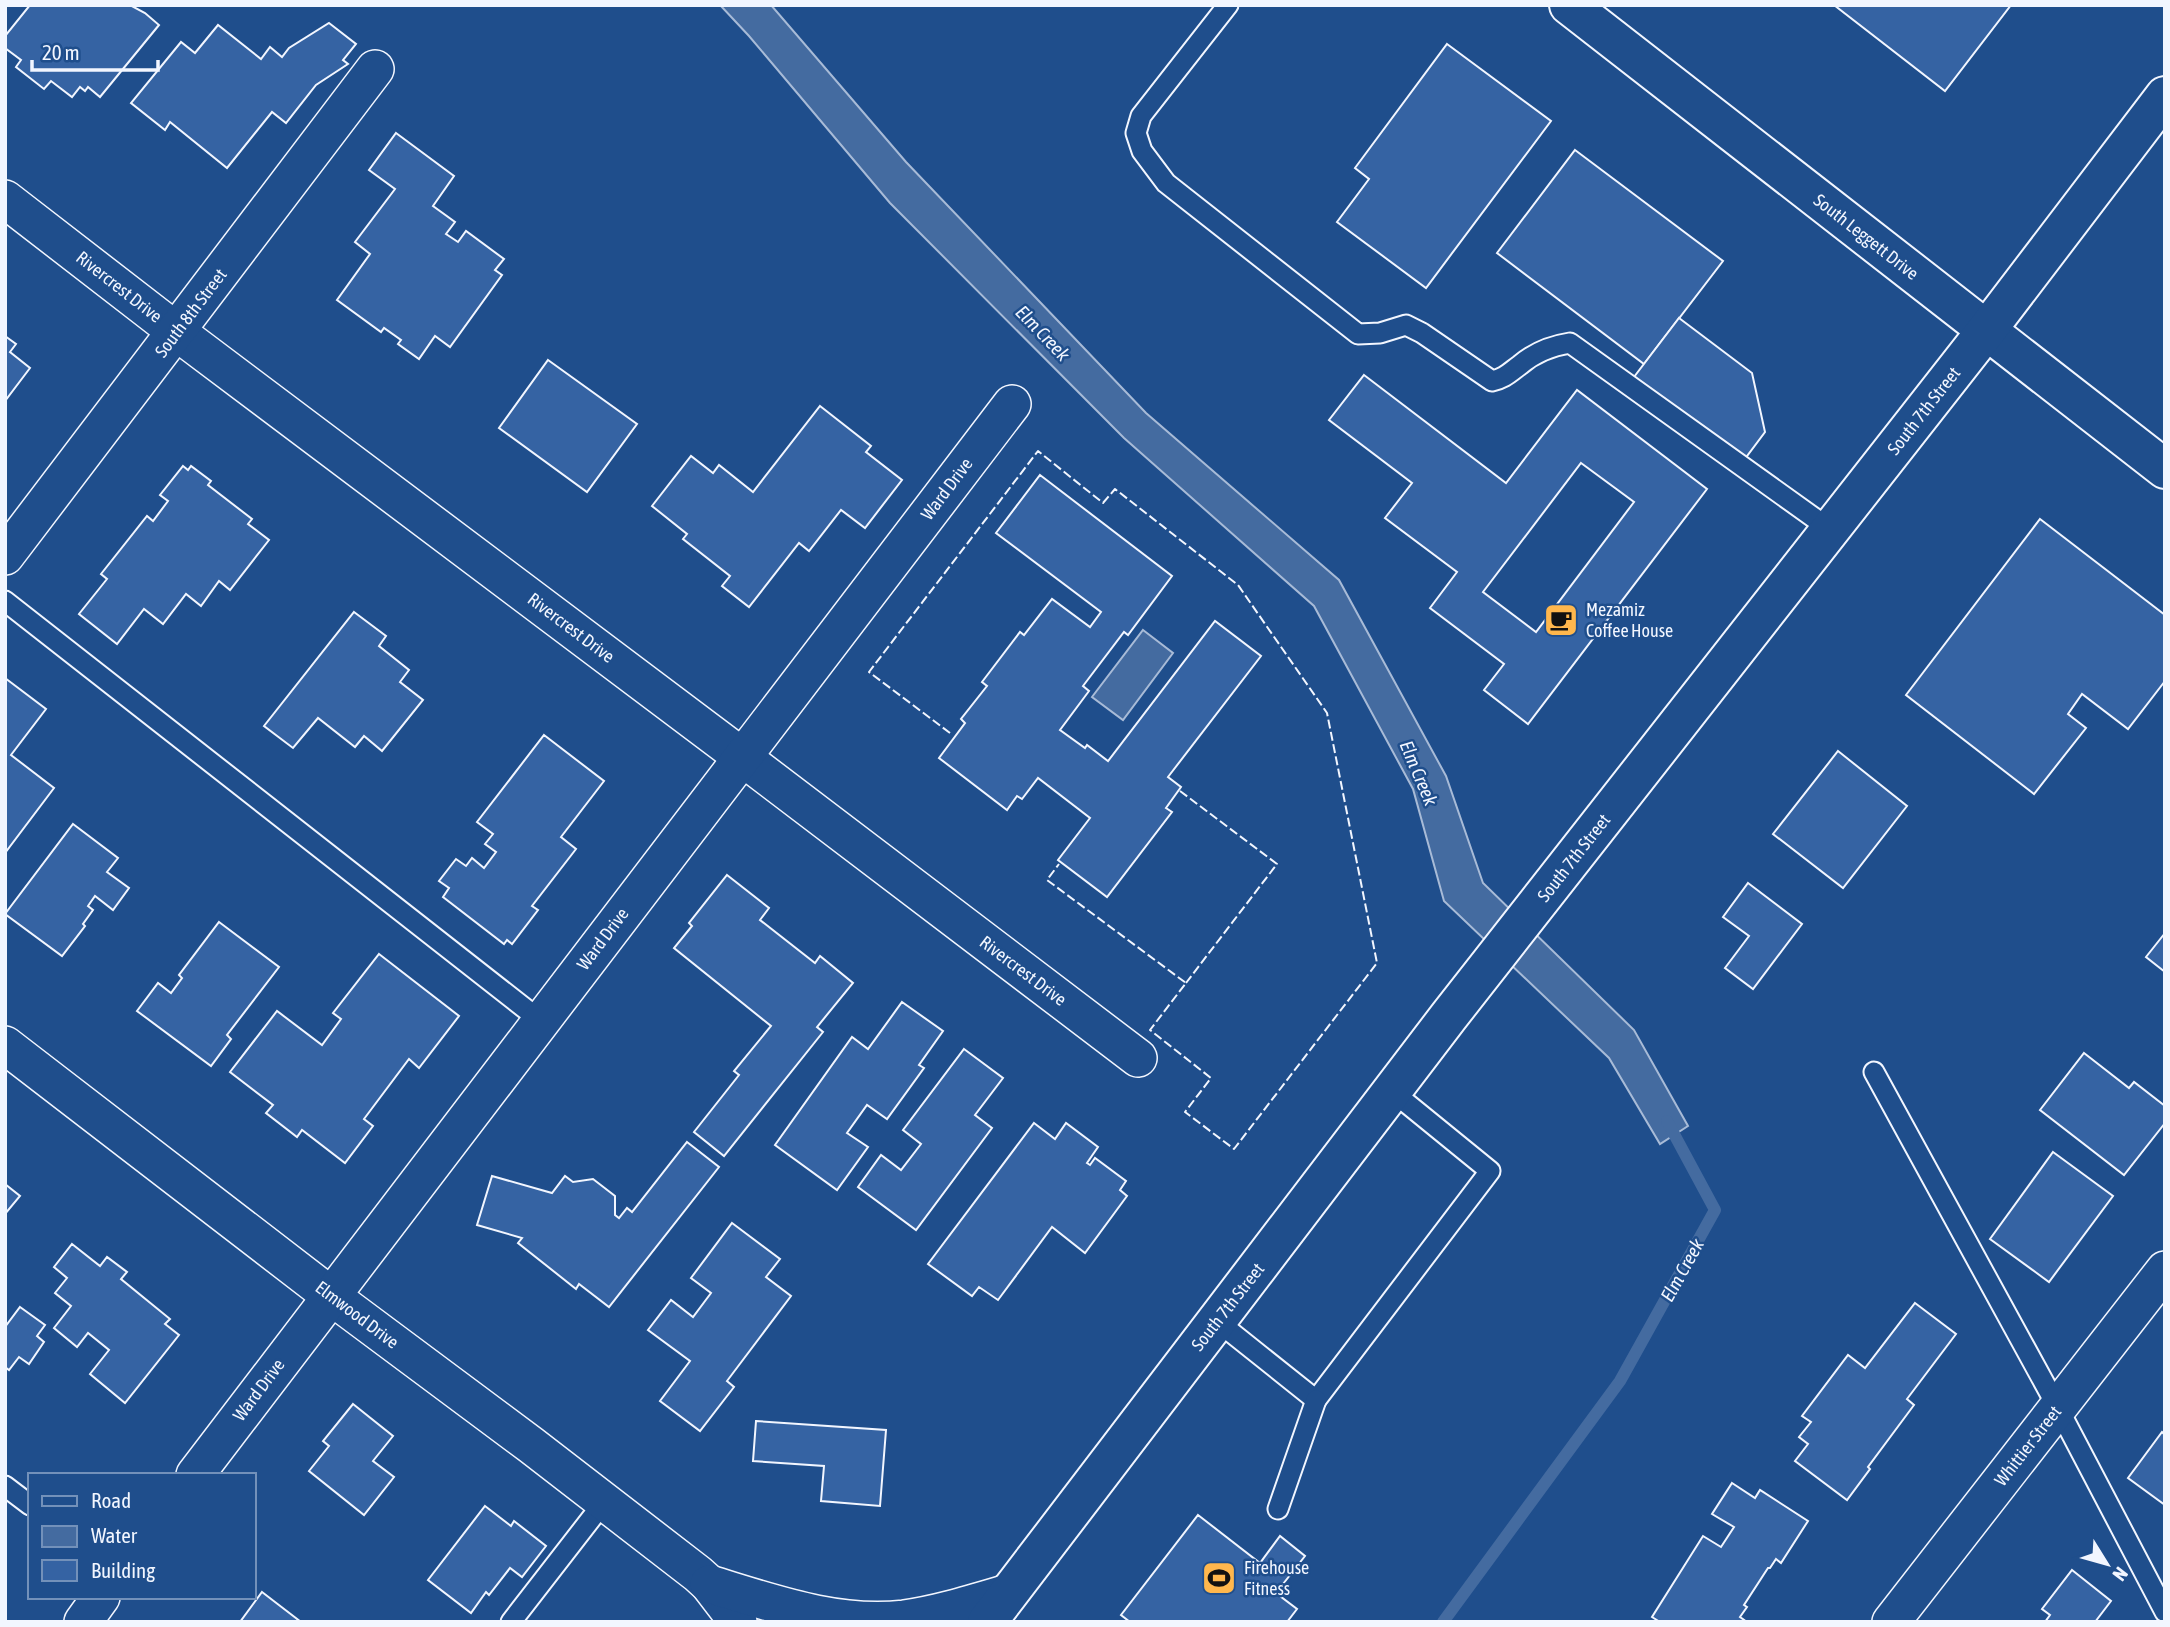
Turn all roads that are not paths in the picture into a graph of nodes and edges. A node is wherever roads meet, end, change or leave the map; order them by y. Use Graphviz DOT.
graph roads {
  1 [pos="1228,5"];
  2 [pos="1569,5"];
  3 [pos="375,69"];
  4 [pos="2165,96"];
  5 [pos="5,198"];
  6 [pos="1986,331"];
  7 [pos="177,332"];
  8 [pos="1012,404"];
  9 [pos="2165,468"];
  10 [pos="1830,530"];
  11 [pos="5,556"];
  12 [pos="5,601"];
  13 [pos="742,757"];
  14 [pos="541,1021"];
  15 [pos="5,1045"];
  16 [pos="1138,1058"];
  17 [pos="1874,1072"];
  18 [pos="1393,1092"];
  19 [pos="2165,1270"];
  20 [pos="331,1296"];
  21 [pos="1217,1321"];
  22 [pos="1316,1400"];
  23 [pos="2057,1408"];
  24 [pos="197,1473"];
  25 [pos="5,1486"];
  26 [pos="604,1502"];
  27 [pos="28,1503"];
  28 [pos="1278,1509"];
  29 [pos="709,1584"];
  30 [pos="99,1599"];
  31 [pos="998,1608"];
  32 [pos="2165,1612"];
  33 [pos="82,1622"];
  34 [pos="511,1622"];
  35 [pos="738,1622"];
  36 [pos="1891,1622"];
  1 -- 10 [label="lane"];
  2 -- 6 [label="main road, South Leggett Drive"];
  3 -- 7 [label="street, South 8th Street"];
  4 -- 6 [label="main road, South 7th Street"];
  5 -- 7 [label="street, Rivercrest Drive"];
  6 -- 9 [label="main road, South Leggett Drive"];
  6 -- 10 [label="main road, South 7th Street"];
  7 -- 11 [label="street, South 8th Street"];
  7 -- 13 [label="street, Rivercrest Drive"];
  8 -- 13 [label="street, Ward Drive"];
  10 -- 18 [label="main road, South 7th Street"];
  12 -- 14 [label="lane"];
  13 -- 14 [label="street, Ward Drive"];
  13 -- 16 [label="street, Rivercrest Drive"];
  14 -- 20 [label="street, Ward Drive"];
  15 -- 20 [label="street, Elmwood Drive"];
  17 -- 23 [label="lane"];
  18 -- 21 [label="main road, South 7th Street"];
  18 -- 22 [label="lane"];
  19 -- 23 [label="street, Whittier Street"];
  20 -- 24 [label="street, Ward Drive"];
  20 -- 26 [label="street, Elmwood Drive"];
  21 -- 22 [label="lane"];
  21 -- 31 [label="main road, South 7th Street"];
  22 -- 28 [label="lane"];
  23 -- 32 [label="lane"];
  23 -- 36 [label="street, Whittier Street"];
  25 -- 27 [label="lane"];
  26 -- 29 [label="street, Elmwood Drive"];
  26 -- 34 [label="lane"];
  29 -- 31 [label="street, Elmwood Drive"];
  29 -- 35 [label="street, Elmwood Drive"];
  30 -- 33 [label="street"];
}
